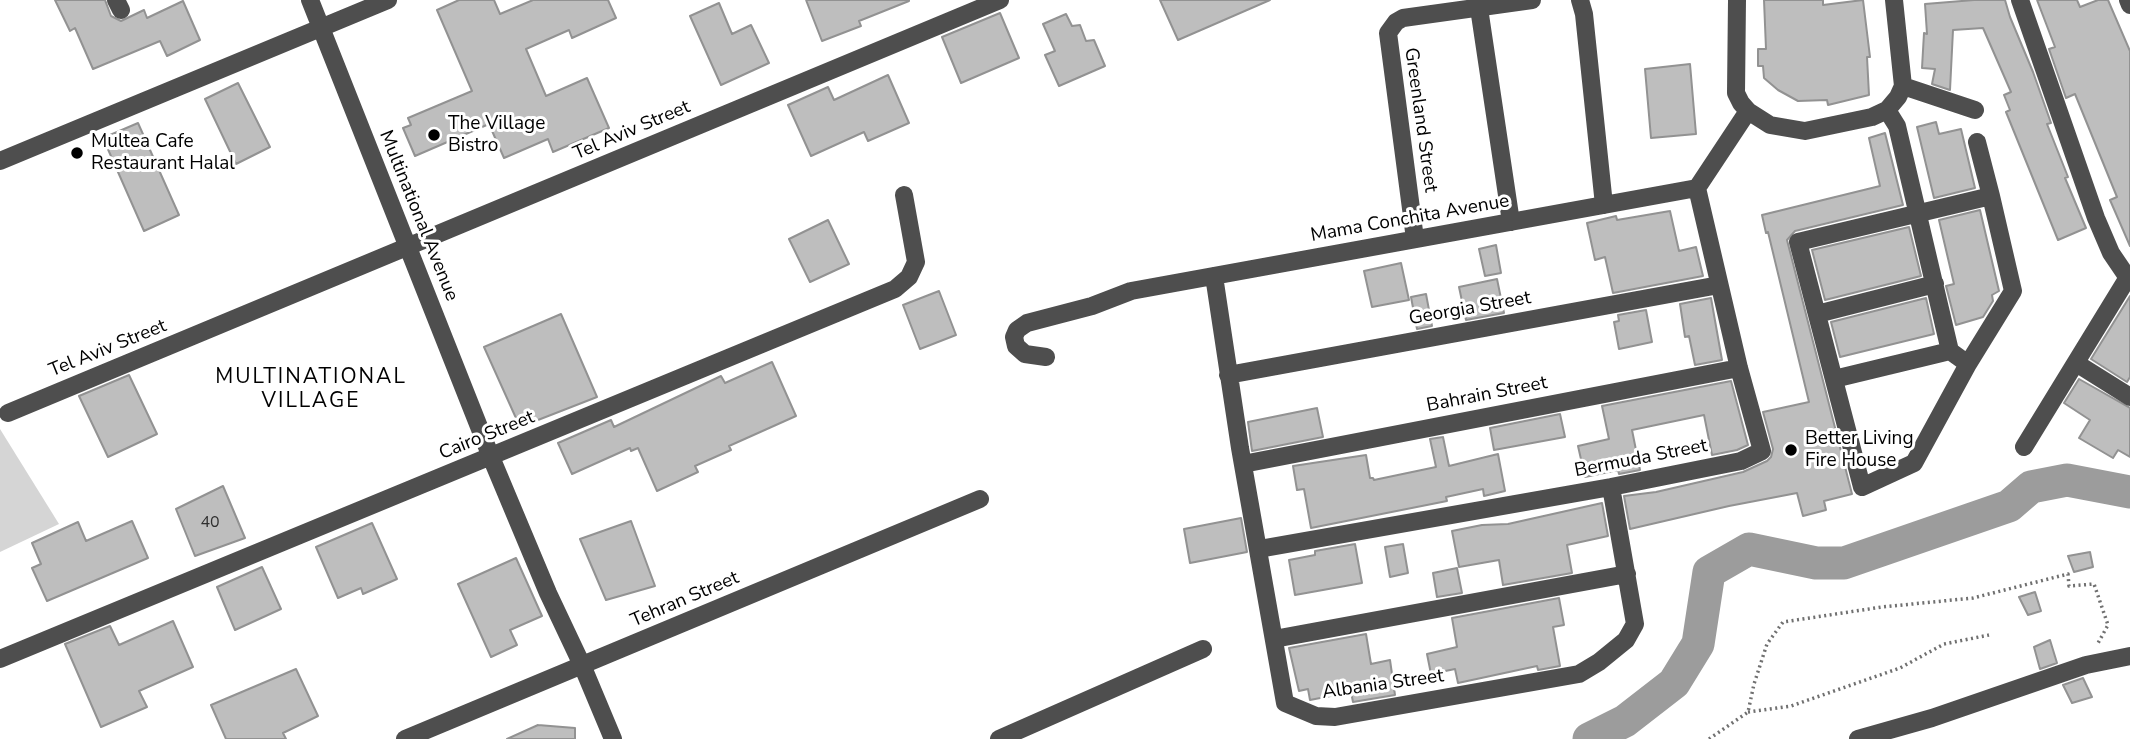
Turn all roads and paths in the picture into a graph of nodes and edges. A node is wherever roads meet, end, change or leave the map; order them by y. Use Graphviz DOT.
graph roads {
  1 [pos="310,0"];
  2 [pos="388,0"];
  3 [pos="1000,0"];
  4 [pos="1532,0"];
  5 [pos="1580,0"];
  6 [pos="1737,0"];
  7 [pos="1894,0"];
  8 [pos="2020,0"];
  9 [pos="2129,0"];
  10 [pos="2130,5"];
  11 [pos="1479,8"];
  12 [pos="322,29"];
  13 [pos="1903,86"];
  14 [pos="1887,110"];
  15 [pos="1975,110"];
  16 [pos="1748,111"];
  17 [pos="1977,142"];
  18 [pos="0,162"];
  19 [pos="1697,188"];
  20 [pos="904,195"];
  21 [pos="1991,196"];
  22 [pos="1604,205"];
  23 [pos="1919,213"];
  24 [pos="1511,222"];
  25 [pos="1415,239"];
  26 [pos="407,247"];
  27 [pos="1214,276"];
  28 [pos="2129,280"];
  29 [pos="1936,284"];
  30 [pos="1719,285"];
  31 [pos="1817,314"];
  32 [pos="1950,351"];
  33 [pos="1046,356"];
  34 [pos="1968,363"];
  35 [pos="2076,363"];
  36 [pos="1738,368"];
  37 [pos="1228,375"];
  38 [pos="1834,379"];
  39 [pos="2130,397"];
  40 [pos="8,413"];
  41 [pos="2024,447"];
  42 [pos="491,457"];
  43 [pos="1243,464"];
  44 [pos="1611,487"];
  45 [pos="981,499"];
  46 [pos="1259,549"];
  47 [pos="1627,574"];
  48 [pos="2108,625"];
  49 [pos="1989,635"];
  50 [pos="1274,639"];
  51 [pos="1203,649"];
  52 [pos="2130,656"];
  53 [pos="0,659"];
  54 [pos="582,665"];
  55 [pos="1748,712"];
  56 [pos="405,739"];
  57 [pos="613,739"];
  58 [pos="999,739"];
  59 [pos="1709,739"];
  60 [pos="1858,739"];
  1 -- 12 [label="street, Multinational Avenue"];
  2 -- 12 [label="street"];
  3 -- 26 [label="street, Tel Aviv Street"];
  4 -- 11 [label="street, Greenland Street"];
  5 -- 22 [label="street"];
  6 -- 16 [label="street"];
  7 -- 13 [label="street"];
  8 -- 28 [label="street"];
  9 -- 10 [label="street"];
  11 -- 24 [label="street"];
  11 -- 25 [label="street, Greenland Street"];
  12 -- 18 [label="street"];
  12 -- 26 [label="street, Multinational Avenue"];
  13 -- 14 [label="street"];
  13 -- 15 [label="street"];
  14 -- 16 [label="street"];
  14 -- 23 [label="street"];
  16 -- 19 [label="street"];
  17 -- 21 [label="street"];
  19 -- 22 [label="street, Mama Conchita Avenue"];
  19 -- 30 [label="street, Bermuda Street"];
  20 -- 42 [label="street, Cairo Street"];
  21 -- 23 [label="street"];
  21 -- 34 [label="street"];
  22 -- 24 [label="street, Mama Conchita Avenue"];
  23 -- 29 [label="street"];
  23 -- 31 [label="street"];
  24 -- 25 [label="street, Mama Conchita Avenue"];
  25 -- 27 [label="street, Mama Conchita Avenue"];
  26 -- 40 [label="street, Tel Aviv Street"];
  26 -- 42 [label="street, Multinational Avenue"];
  27 -- 33 [label="street, Mama Conchita Avenue"];
  27 -- 37 [label="street, Albania Street"];
  28 -- 35 [label="street"];
  29 -- 31 [label="street"];
  29 -- 32 [label="street"];
  30 -- 36 [label="street, Bermuda Street"];
  30 -- 37 [label="street, Georgia Street"];
  31 -- 38 [label="street"];
  32 -- 34 [label="street"];
  32 -- 38 [label="street"];
  34 -- 38 [label="street"];
  35 -- 39 [label="street"];
  35 -- 41 [label="street"];
  36 -- 43 [label="street, Bahrain Street"];
  36 -- 44 [label="street, Bermuda Street"];
  37 -- 43 [label="street, Albania Street"];
  42 -- 53 [label="street, Cairo Street"];
  42 -- 54 [label="street, Multinational Avenue"];
  43 -- 46 [label="street, Albania Street"];
  44 -- 46 [label="street, Bermuda Street"];
  44 -- 47 [label="street, Albania Street"];
  45 -- 54 [label="street, Tehran Street"];
  46 -- 50 [label="street, Albania Street"];
  47 -- 50 [label="street"];
  47 -- 50 [label="street, Albania Street"];
  48 -- 55 [label="path"];
  49 -- 55 [label="path"];
  51 -- 58 [label="street"];
  52 -- 60 [label="street"];
  54 -- 56 [label="street, Tehran Street"];
  54 -- 57 [label="street, Multinational Avenue"];
  55 -- 59 [label="path"];
}
